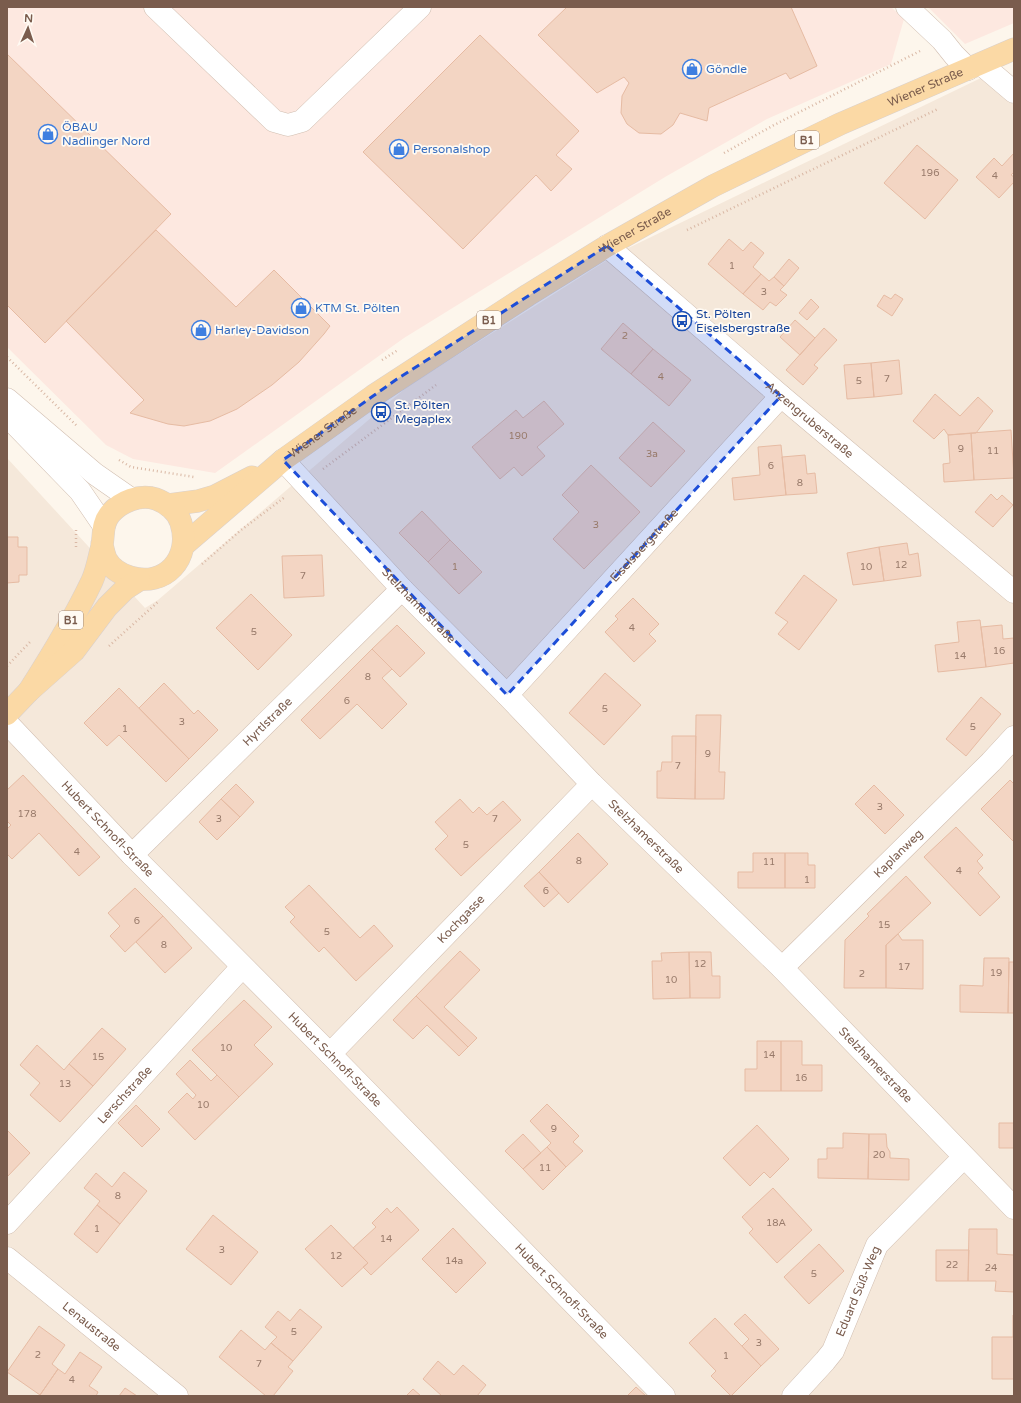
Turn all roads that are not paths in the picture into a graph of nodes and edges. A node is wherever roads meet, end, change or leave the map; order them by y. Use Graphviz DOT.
graph roads {
  1 [pos="155,7"];
  2 [pos="420,7"];
  3 [pos="907,7"];
  4 [pos="1014,49"];
  5 [pos="974,66"];
  6 [pos="1014,92"];
  7 [pos="607,246"];
  8 [pos="782,396"];
  9 [pos="7,400"];
  10 [pos="7,416"];
  11 [pos="283,460"];
  12 [pos="130,499"];
  13 [pos="220,503"];
  14 [pos="168,505"];
  15 [pos="103,535"];
  16 [pos="184,545"];
  17 [pos="139,580"];
  18 [pos="402,589"];
  19 [pos="1014,592"];
  20 [pos="29,691"];
  21 [pos="507,695"];
  22 [pos="7,714"];
  23 [pos="7,723"];
  24 [pos="1014,737"];
  25 [pos="592,784"];
  26 [pos="132,855"];
  27 [pos="242,966"];
  28 [pos="782,968"];
  29 [pos="330,1054"];
  30 [pos="964,1157"];
  31 [pos="1014,1208"];
  32 [pos="7,1223"];
  33 [pos="7,1258"];
  34 [pos="177,1396"];
  35 [pos="664,1396"];
  36 [pos="793,1396"];
  1 -- 2 [label="street"];
  3 -- 5 [label="street"];
  4 -- 5 [label="main road, Wiener Straße / B1"];
  5 -- 6 [label="street"];
  5 -- 7 [label="main road, Wiener Straße / B1"];
  7 -- 8 [label="street, Anzengruberstraße"];
  7 -- 11 [label="main road, Wiener Straße / B1"];
  8 -- 19 [label="street, Anzengruberstraße"];
  8 -- 21 [label="street, Eiselsbergstraße"];
  9 -- 12 [label="street"];
  10 -- 15 [label="street"];
  11 -- 13 [label="main road, Wiener Straße / B1"];
  11 -- 18 [label="street, Stelzhamerstraße"];
  12 -- 14 [label="main road, B1"];
  12 -- 15 [label="main road, B1"];
  13 -- 14 [label="main road, Wiener Straße / B1"];
  13 -- 16 [label="main road, Wiener Straße / B1"];
  14 -- 16 [label="main road"];
  15 -- 17 [label="main road"];
  15 -- 20 [label="main road, B1"];
  16 -- 17 [label="main road, B1"];
  17 -- 20 [label="main road, B1"];
  18 -- 21 [label="street, Stelzhamerstraße"];
  18 -- 26 [label="street, Hyrtlstraße"];
  20 -- 22 [label="main road, B1"];
  21 -- 25 [label="street, Stelzhamerstraße"];
  23 -- 26 [label="street, Hubert Schnofl-Straße"];
  24 -- 28 [label="street, Kaplanweg"];
  25 -- 28 [label="street, Stelzhamerstraße"];
  25 -- 29 [label="street, Kochgasse"];
  26 -- 27 [label="street, Hubert Schnofl-Straße"];
  27 -- 29 [label="street, Hubert Schnofl-Straße"];
  27 -- 32 [label="street, Lerschstraße"];
  28 -- 30 [label="street, Stelzhamerstraße"];
  29 -- 35 [label="street, Hubert Schnofl-Straße"];
  30 -- 31 [label="street, Stelzhamerstraße"];
  30 -- 36 [label="street, Eduard Süß-Weg"];
  33 -- 34 [label="street, Lenaustraße"];
}
